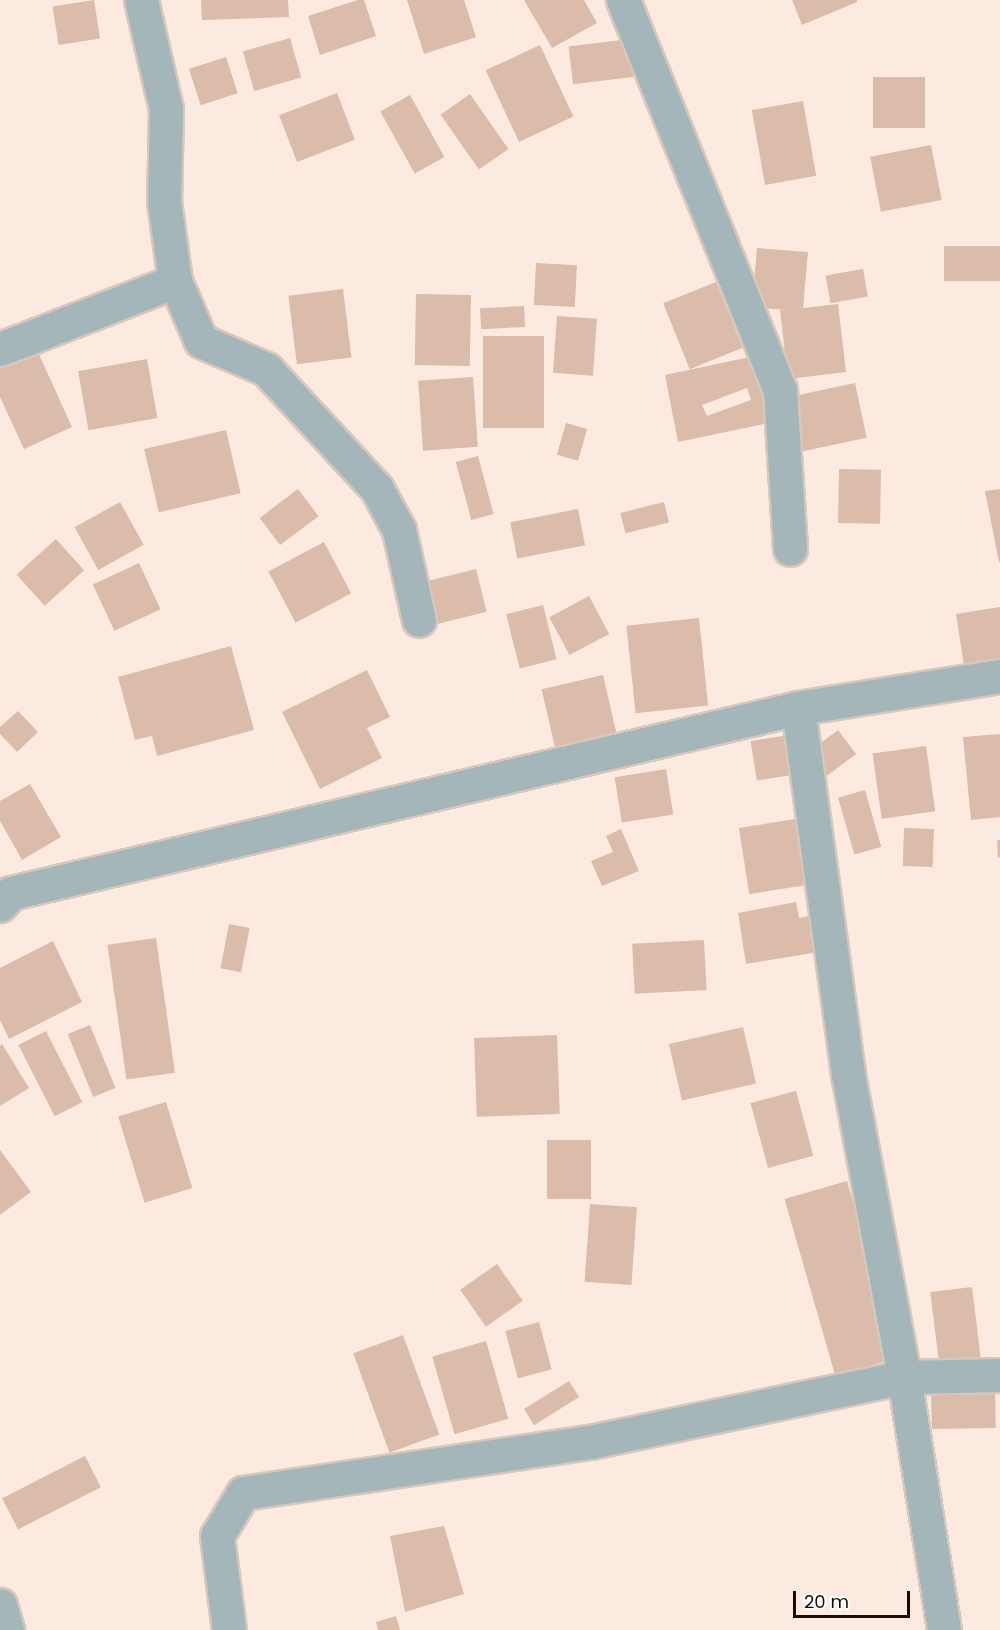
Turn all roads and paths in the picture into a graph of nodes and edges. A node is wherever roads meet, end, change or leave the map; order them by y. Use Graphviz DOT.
graph roads {
  1 [pos="141,0"];
  2 [pos="630,1"];
  3 [pos="175,281"];
  4 [pos="0,349"];
  5 [pos="790,549"];
  6 [pos="419,620"];
  7 [pos="1000,676"];
  8 [pos="798,708"];
  9 [pos="4,893"];
  10 [pos="1000,1375"];
  11 [pos="904,1377"];
  12 [pos="0,1605"];
  13 [pos="7,1630"];
  14 [pos="229,1630"];
  15 [pos="944,1630"];
  1 -- 3 [label="street"];
  2 -- 5 [label="street"];
  3 -- 4 [label="street"];
  3 -- 6 [label="street"];
  7 -- 8 [label="street"];
  8 -- 9 [label="street"];
  8 -- 11 [label="street"];
  10 -- 11 [label="street"];
  11 -- 14 [label="street"];
  11 -- 15 [label="street"];
  12 -- 13 [label="street"];
}
